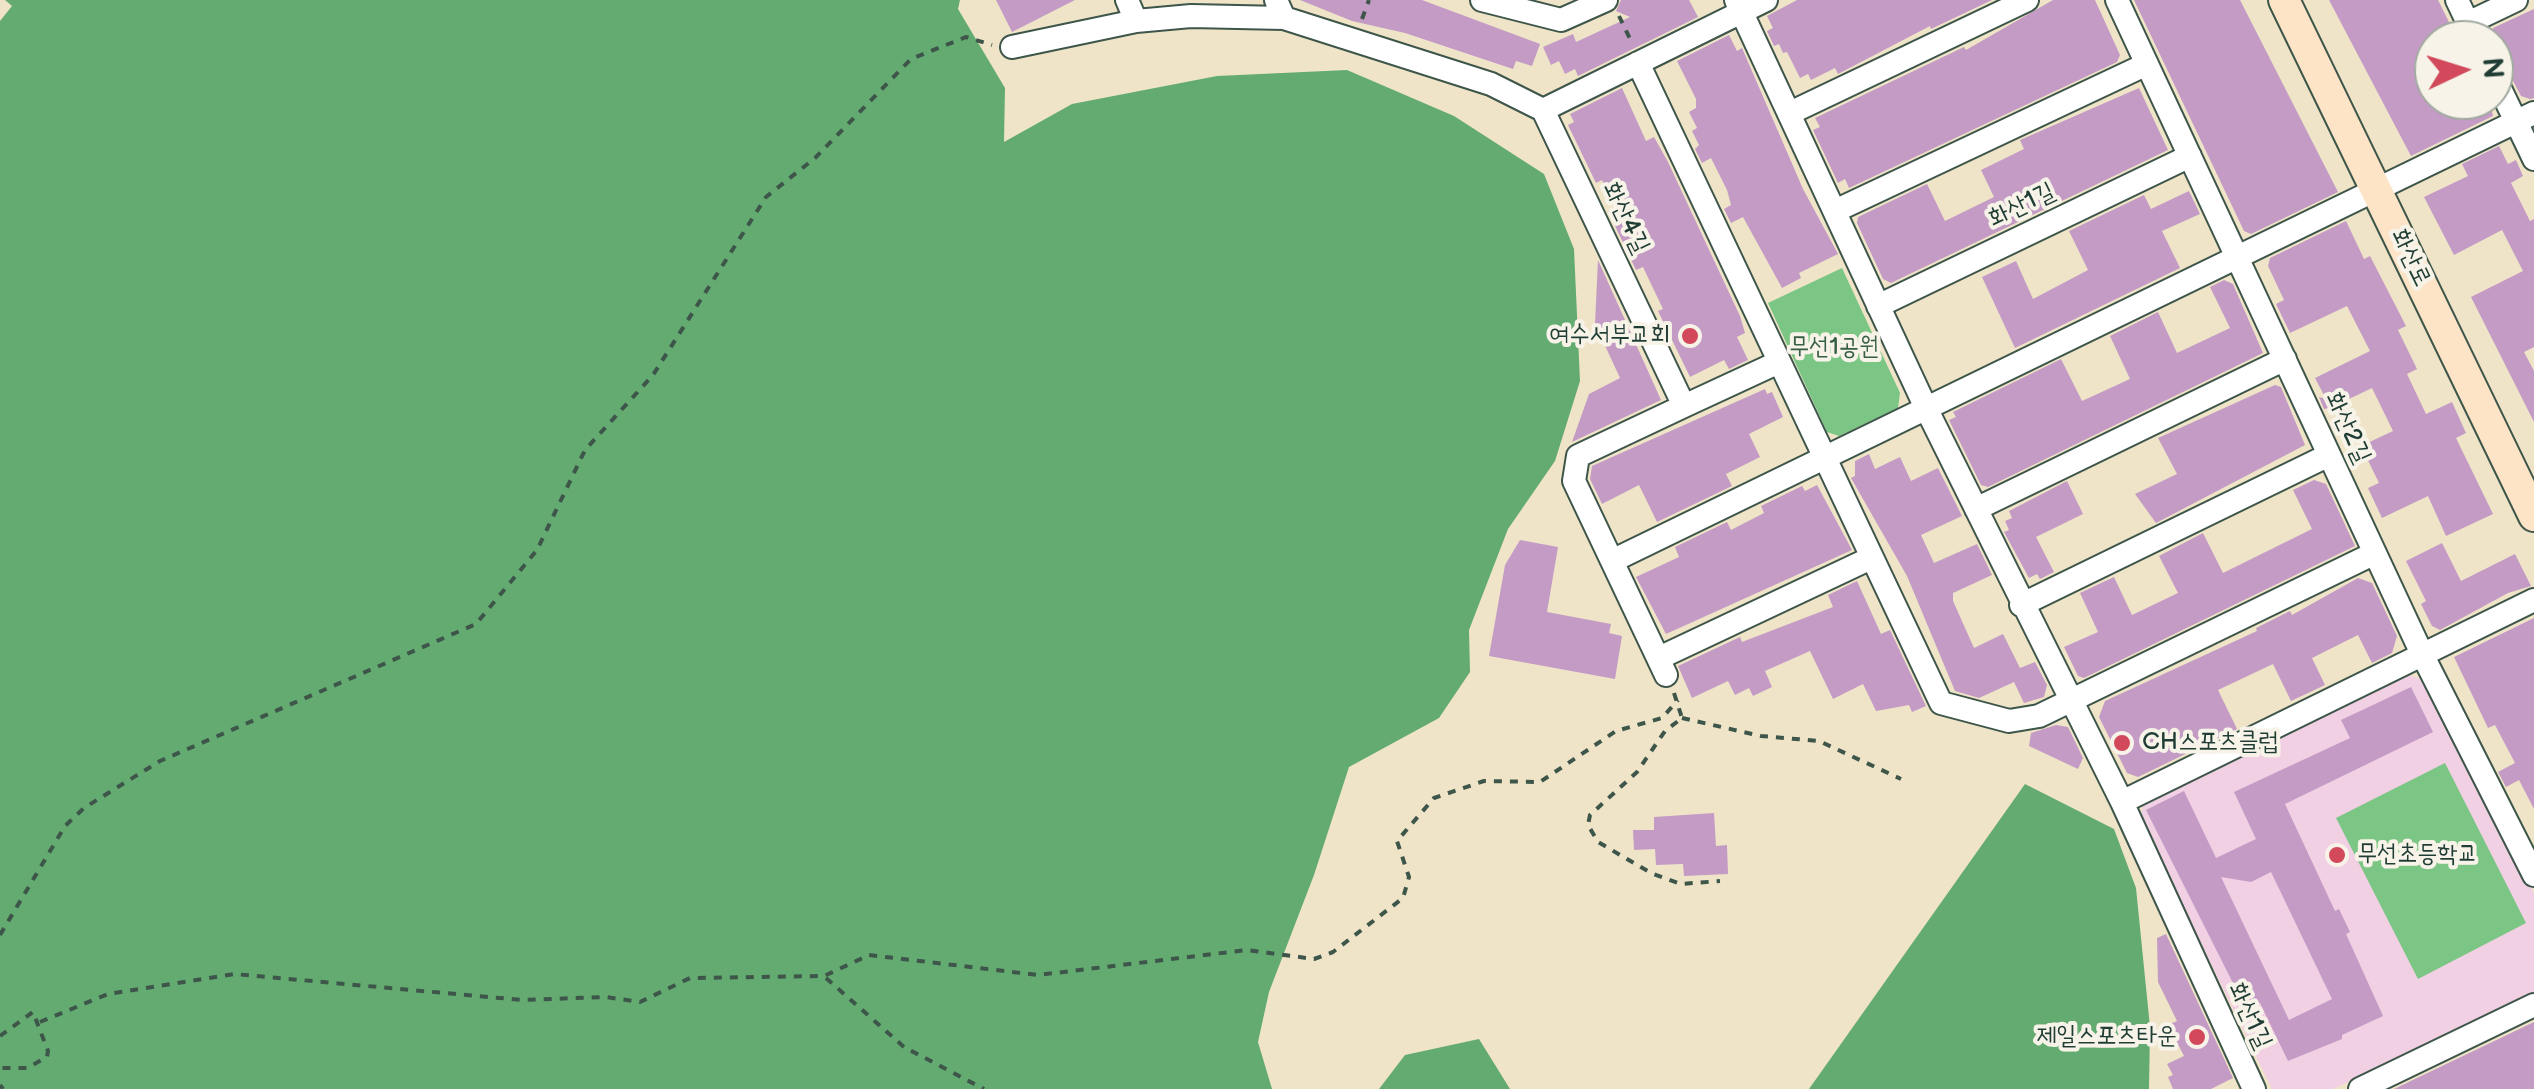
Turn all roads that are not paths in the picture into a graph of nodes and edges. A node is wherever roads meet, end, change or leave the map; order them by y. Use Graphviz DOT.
graph roads {
  1 [pos="1482,0"];
  2 [pos="1766,0"];
  3 [pos="2027,0"];
  4 [pos="2117,0"];
  5 [pos="2284,0"];
  6 [pos="2516,0"];
  7 [pos="1520,6"];
  8 [pos="1739,6"];
  9 [pos="1612,8"];
  10 [pos="1280,9"];
  11 [pos="1131,10"];
  12 [pos="2488,20"];
  13 [pos="1012,47"];
  14 [pos="1640,62"];
  15 [pos="2147,64"];
  16 [pos="1543,110"];
  17 [pos="1790,113"];
  18 [pos="2525,118"];
  19 [pos="2190,156"];
  20 [pos="2534,159"];
  21 [pos="2378,190"];
  22 [pos="1836,211"];
  23 [pos="2237,257"];
  24 [pos="1878,306"];
  25 [pos="2285,359"];
  26 [pos="1778,362"];
  27 [pos="1684,406"];
  28 [pos="1926,408"];
  29 [pos="2329,454"];
  30 [pos="1824,457"];
  31 [pos="1976,509"];
  32 [pos="2534,516"];
  33 [pos="2375,553"];
  34 [pos="1871,558"];
  35 [pos="1612,561"];
  36 [pos="2534,600"];
  37 [pos="2021,605"];
  38 [pos="2422,654"];
  39 [pos="2070,703"];
  40 [pos="2122,802"];
  41 [pos="2534,875"];
  42 [pos="2534,1005"];
  43 [pos="2254,1089"];
  44 [pos="2360,1089"];
  1 -- 7 [label="street"];
  2 -- 8 [label="street"];
  3 -- 17 [label="street"];
  4 -- 15 [label="street, 화산2길"];
  5 -- 21 [label="street, 화산로"];
  6 -- 12 [label="street"];
  7 -- 9 [label="street"];
  8 -- 14 [label="street"];
  8 -- 17 [label="street, 화산1길"];
  10 -- 11 [label="street"];
  10 -- 16 [label="street"];
  11 -- 13 [label="street"];
  14 -- 16 [label="street"];
  14 -- 26 [label="street"];
  15 -- 19 [label="street, 화산2길"];
  15 -- 22 [label="street"];
  16 -- 27 [label="street, 화산4길"];
  17 -- 22 [label="street, 화산1길"];
  18 -- 20 [label="street"];
  18 -- 21 [label="street"];
  19 -- 23 [label="street, 화산2길"];
  19 -- 24 [label="street, 화산1길"];
  21 -- 23 [label="street"];
  21 -- 32 [label="street, 화산로"];
  22 -- 24 [label="street, 화산1길"];
  23 -- 25 [label="street, 화산2길"];
  23 -- 28 [label="street"];
  24 -- 28 [label="street, 화산1길"];
  25 -- 29 [label="street, 화산2길"];
  25 -- 31 [label="street"];
  26 -- 27 [label="street"];
  26 -- 30 [label="street"];
  27 -- 35 [label="street"];
  28 -- 30 [label="street"];
  28 -- 31 [label="street, 화산1길"];
  29 -- 33 [label="street, 화산2길"];
  29 -- 37 [label="street"];
  30 -- 34 [label="street"];
  30 -- 35 [label="street"];
  31 -- 37 [label="street, 화산1길"];
  33 -- 38 [label="street, 화산2길"];
  33 -- 39 [label="street"];
  34 -- 35 [label="street"];
  34 -- 39 [label="street"];
  36 -- 38 [label="street"];
  37 -- 39 [label="street, 화산1길"];
  38 -- 40 [label="street"];
  38 -- 41 [label="street, 화산2길"];
  39 -- 40 [label="street, 화산1길"];
  40 -- 43 [label="street, 화산1길"];
  42 -- 44 [label="street"];
}
